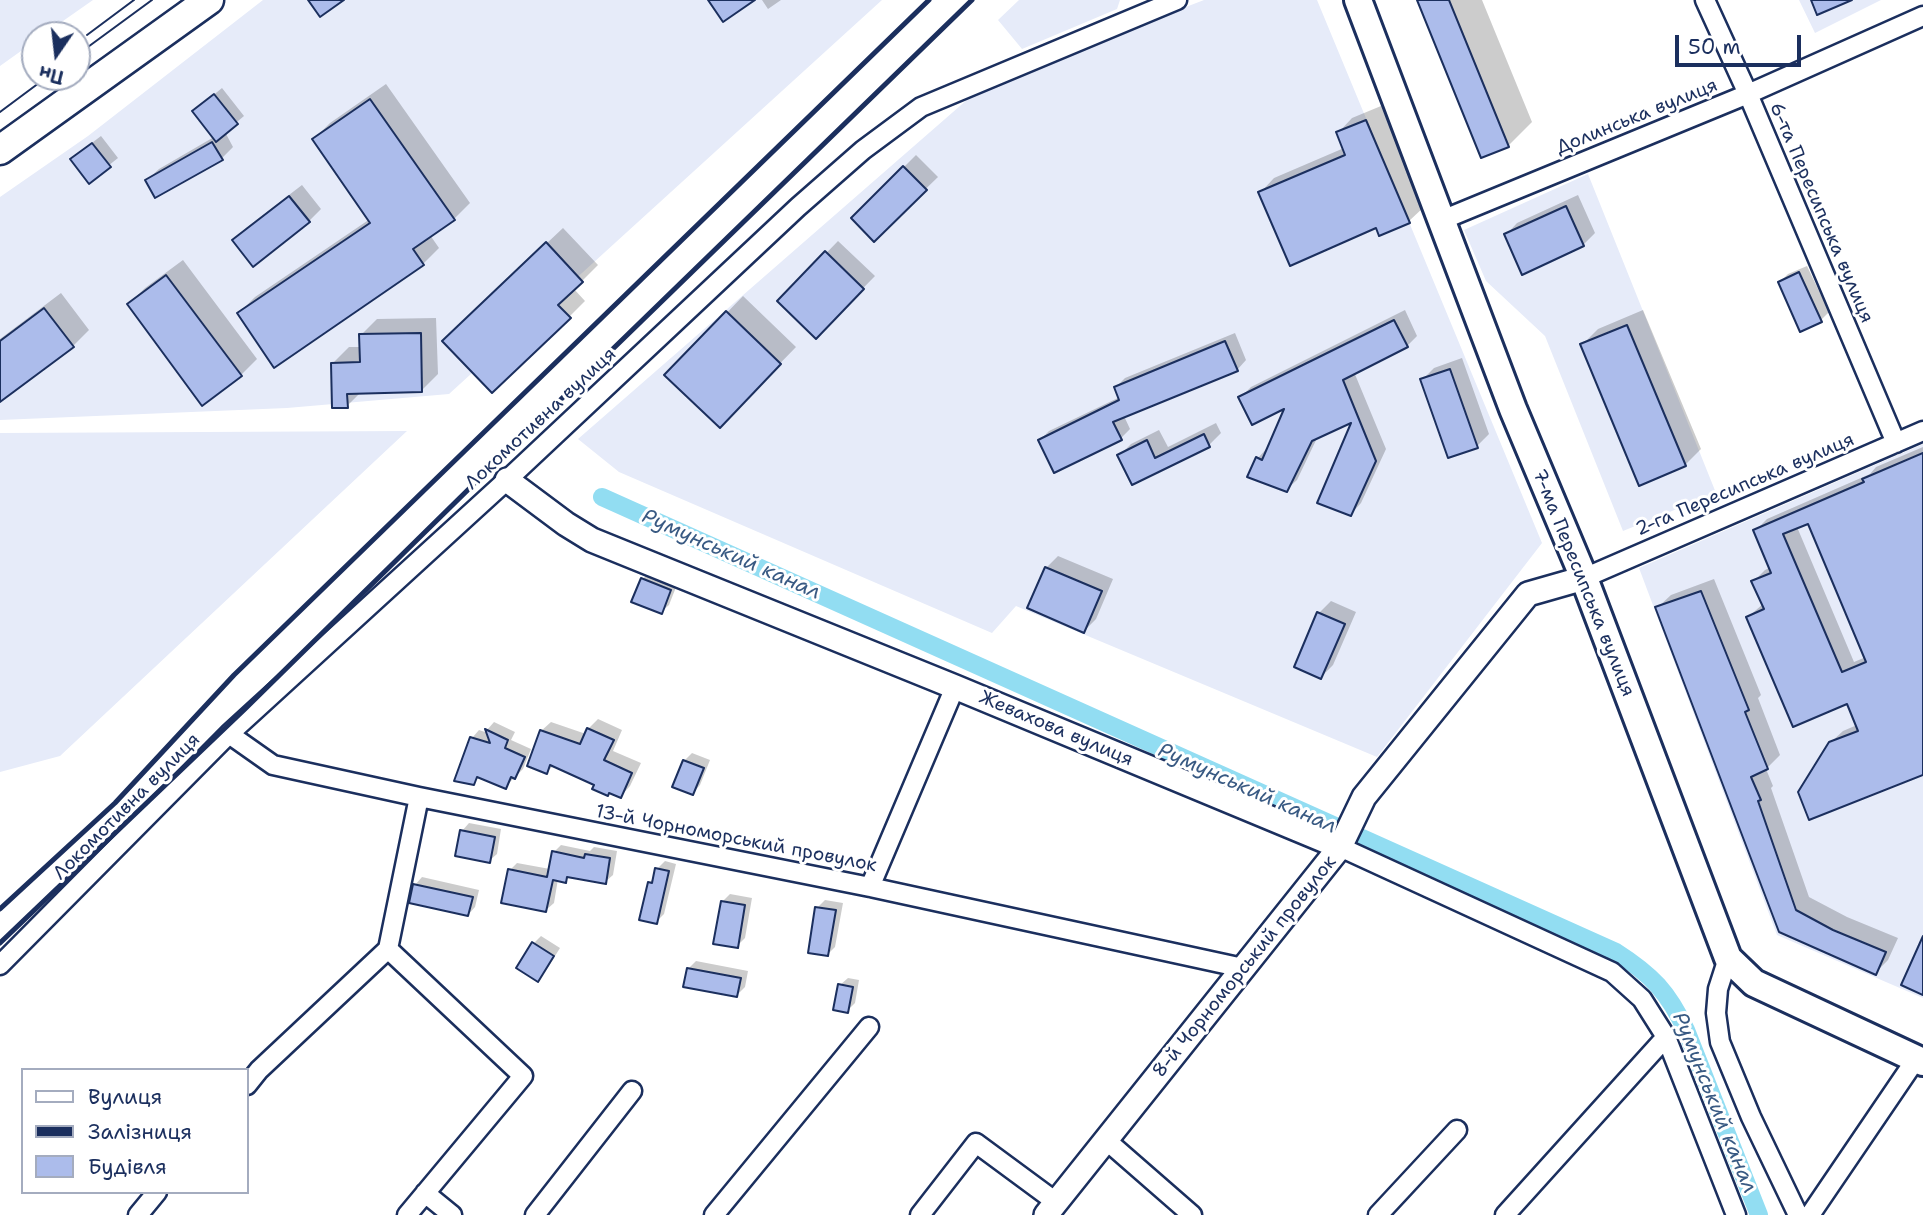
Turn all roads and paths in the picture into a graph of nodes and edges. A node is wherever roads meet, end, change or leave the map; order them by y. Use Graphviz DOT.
graph roads {
  1 [pos="209,0"];
  2 [pos="1177,0"];
  3 [pos="1358,0"];
  4 [pos="1705,0"];
  5 [pos="1923,16"];
  6 [pos="1748,94"];
  7 [pos="0,150"];
  8 [pos="1442,220"];
  9 [pos="1923,431"];
  10 [pos="1896,443"];
  11 [pos="507,480"];
  12 [pos="1584,578"];
  13 [pos="956,687"];
  14 [pos="229,734"];
  15 [pos="419,797"];
  16 [pos="1340,847"];
  17 [pos="870,887"];
  18 [pos="388,949"];
  19 [pos="1728,958"];
  20 [pos="0,965"];
  21 [pos="1243,968"];
  22 [pos="869,1027"];
  23 [pos="1666,1037"];
  24 [pos="1920,1060"];
  25 [pos="248,1084"];
  26 [pos="632,1091"];
  27 [pos="1457,1130"];
  28 [pos="1106,1140"];
  29 [pos="425,1193"];
  30 [pos="155,1194"];
  31 [pos="1051,1209"];
  32 [pos="138,1215"];
  33 [pos="407,1215"];
  34 [pos="452,1215"];
  35 [pos="535,1215"];
  36 [pos="714,1215"];
  37 [pos="920,1215"];
  38 [pos="1192,1215"];
  39 [pos="1378,1215"];
  40 [pos="1505,1215"];
  41 [pos="1736,1215"];
  42 [pos="1798,1215"];
  43 [pos="1810,1215"];
  1 -- 7 [label="main road"];
  2 -- 11 [label="street, Локомотивна вулиця"];
  3 -- 8 [label="main road, 7-ма Пересипська вулиця"];
  4 -- 6 [label="street, 6-та Пересипська вулиця"];
  5 -- 6 [label="street, Долинська вулиця"];
  6 -- 8 [label="street, Долинська вулиця"];
  6 -- 10 [label="street, 6-та Пересипська вулиця"];
  8 -- 12 [label="main road, 7-ма Пересипська вулиця"];
  9 -- 10 [label="street, 2-га Пересипська вулиця"];
  10 -- 12 [label="street, 2-га Пересипська вулиця"];
  11 -- 13 [label="street, Жевахова вулиця"];
  11 -- 14 [label="street, Локомотивна вулиця"];
  12 -- 16 [label="street, 8-й Чорноморський провулок"];
  12 -- 19 [label="main road, 7-ма Пересипська вулиця"];
  13 -- 16 [label="street, Жевахова вулиця"];
  13 -- 17 [label="street"];
  14 -- 15 [label="street, 13-й Чорноморський провулок"];
  14 -- 20 [label="street, Локомотивна вулиця"];
  15 -- 17 [label="street, 13-й Чорноморський провулок"];
  15 -- 18 [label="street"];
  16 -- 21 [label="street, 8-й Чорноморський провулок"];
  16 -- 23 [label="street, Жевахова вулиця"];
  17 -- 21 [label="street, 13-й Чорноморський провулок"];
  18 -- 25 [label="street"];
  18 -- 29 [label="street"];
  19 -- 24 [label="main road, 7-ма Пересипська вулиця"];
  19 -- 42 [label="street"];
  21 -- 28 [label="street, 8-й Чорноморський провулок"];
  22 -- 36 [label="street"];
  23 -- 40 [label="street"];
  23 -- 41 [label="street, Жевахова вулиця"];
  24 -- 43 [label="street"];
  26 -- 35 [label="street"];
  27 -- 39 [label="street"];
  28 -- 31 [label="street, 8-й Чорноморський провулок"];
  28 -- 38 [label="street"];
  29 -- 33 [label="street"];
  29 -- 34 [label="street"];
  30 -- 32 [label="street"];
  31 -- 37 [label="street"];
}
